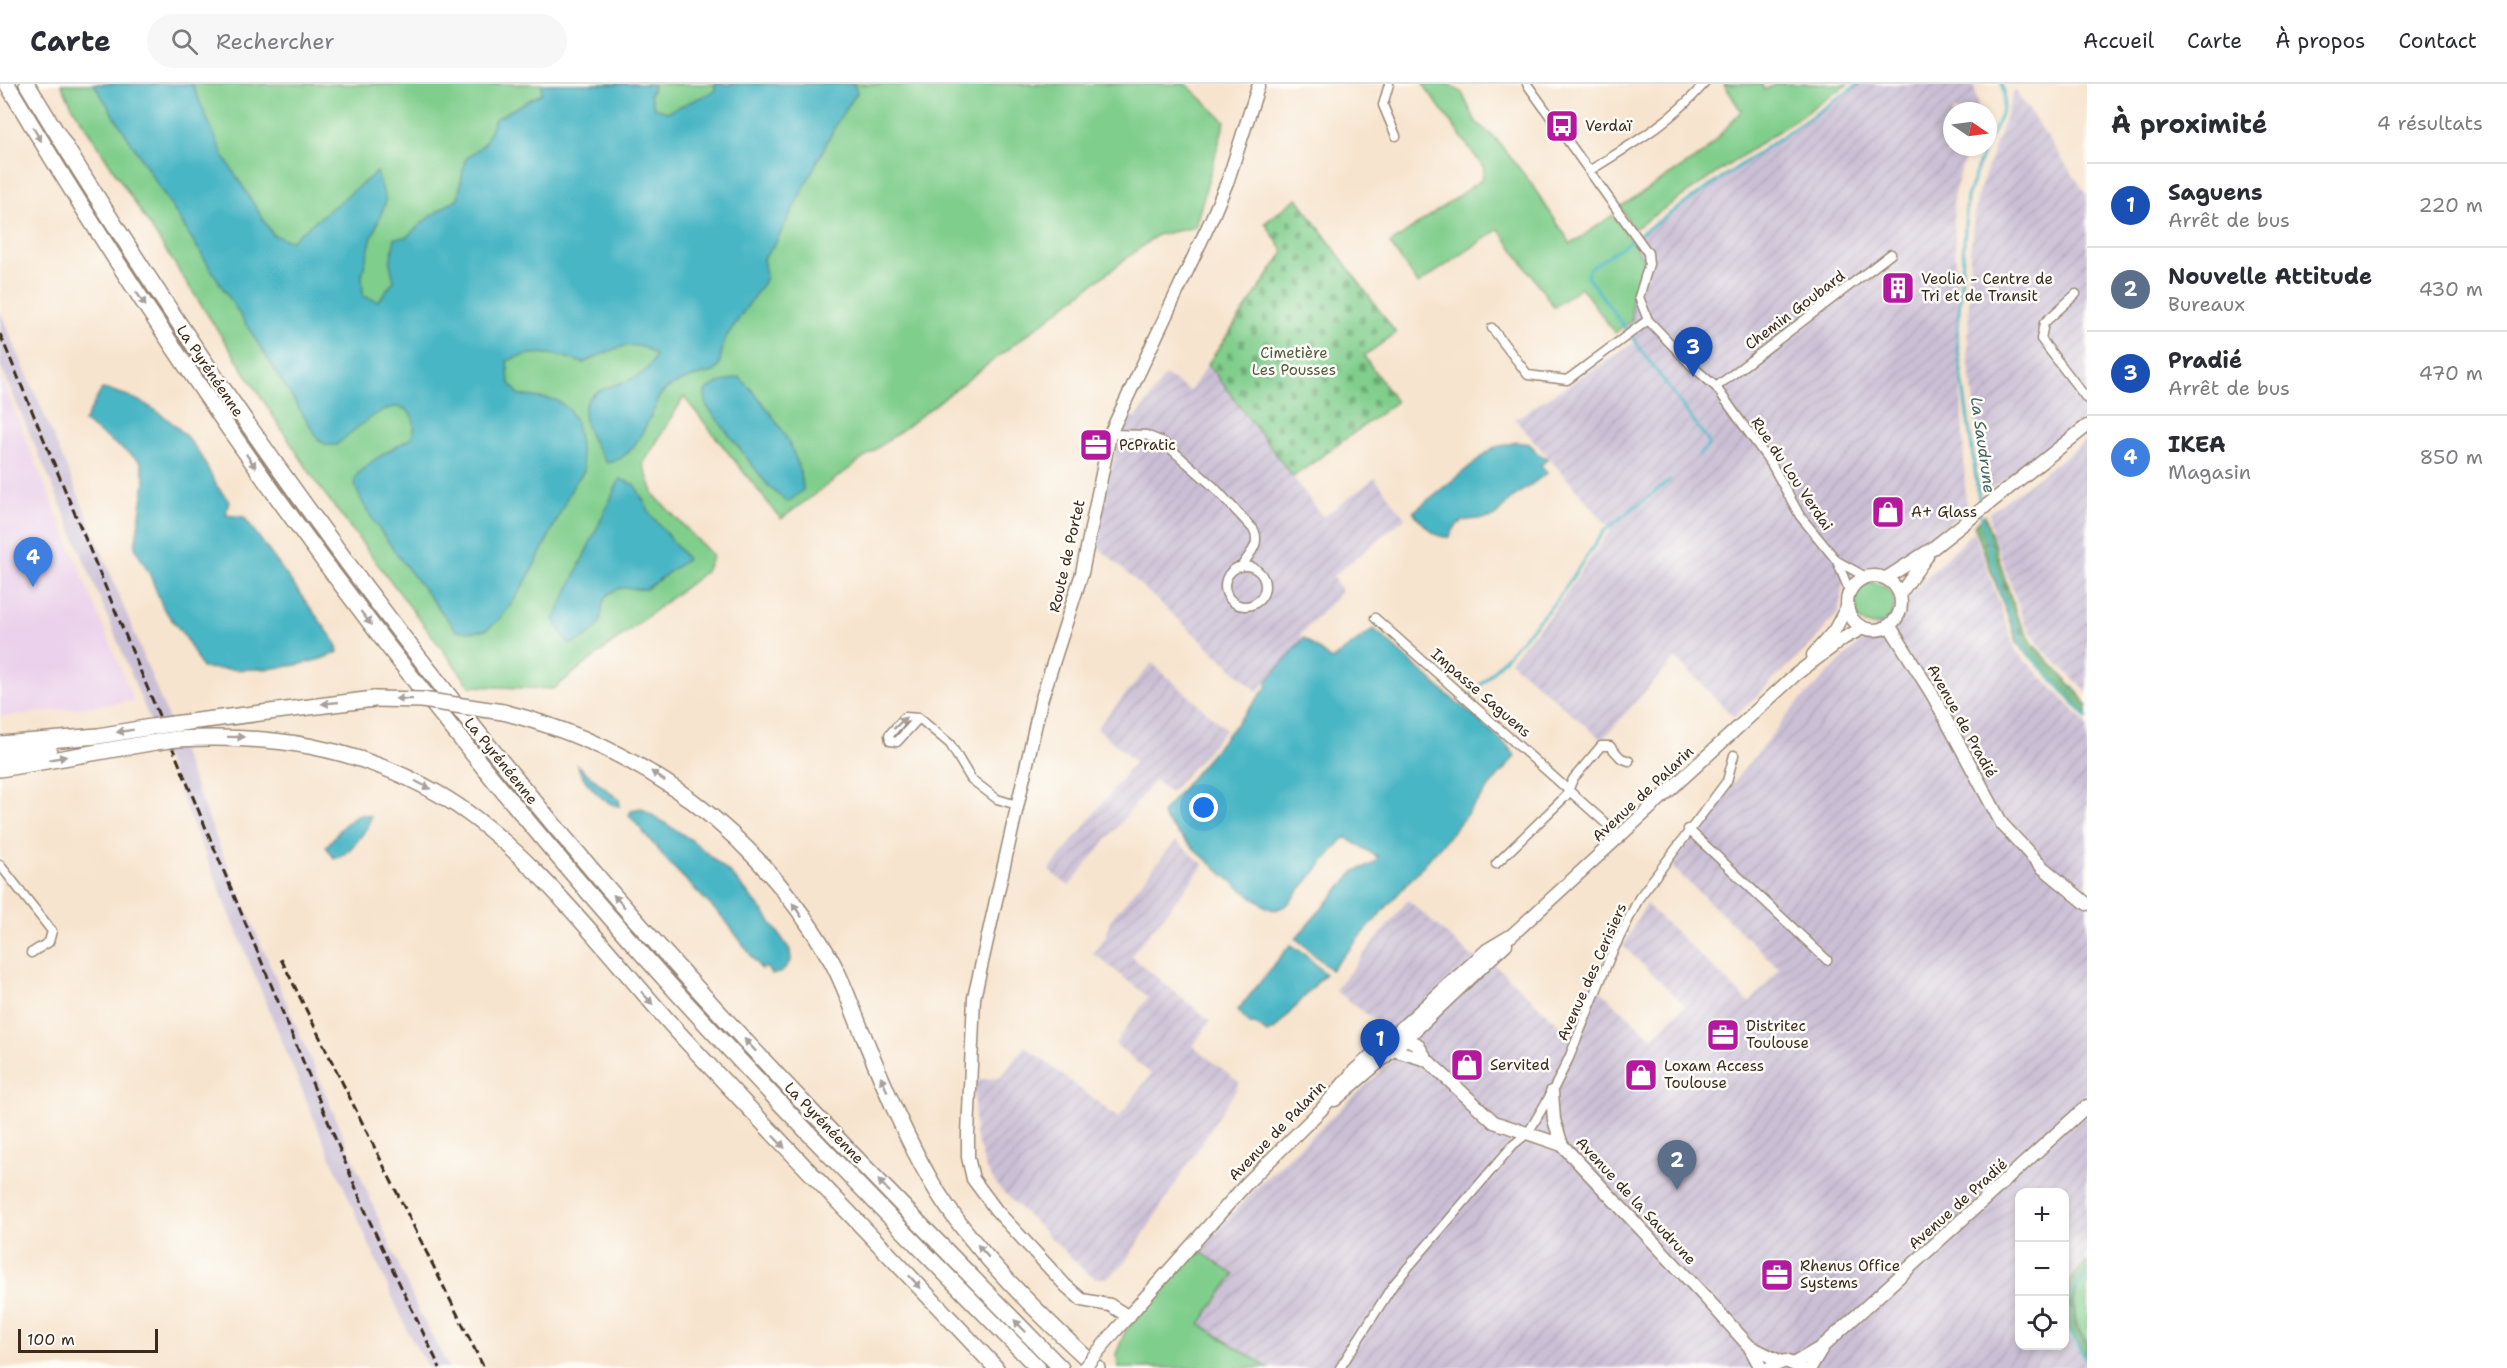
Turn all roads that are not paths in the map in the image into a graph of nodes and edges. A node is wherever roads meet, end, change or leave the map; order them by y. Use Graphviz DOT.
graph roads {
  1 [pos="7,84"];
  2 [pos="27,84"];
  3 [pos="1259,84"];
  4 [pos="1389,84"];
  5 [pos="1527,84"];
  6 [pos="1704,84"];
  7 [pos="1395,136"];
  8 [pos="1590,171"];
  9 [pos="1891,254"];
  10 [pos="2076,294"];
  11 [pos="1648,320"];
  12 [pos="1492,328"];
  13 [pos="1716,387"];
  14 [pos="2087,399"];
  15 [pos="2087,426"];
  16 [pos="1110,434"];
  17 [pos="1933,548"];
  18 [pos="1837,561"];
  19 [pos="1241,567"];
  20 [pos="1866,577"];
  21 [pos="1886,578"];
  22 [pos="1849,590"];
  23 [pos="1900,594"];
  24 [pos="1848,605"];
  25 [pos="1375,618"];
  26 [pos="1889,625"];
  27 [pos="1863,628"];
  28 [pos="1795,675"];
  29 [pos="919,718"];
  30 [pos="98,736"];
  31 [pos="0,744"];
  32 [pos="1734,755"];
  33 [pos="0,757"];
  34 [pos="1629,761"];
  35 [pos="0,769"];
  36 [pos="1569,788"];
  37 [pos="1017,805"];
  38 [pos="1688,829"];
  39 [pos="1620,836"];
  40 [pos="1496,864"];
  41 [pos="0,866"];
  42 [pos="2087,904"];
  43 [pos="31,953"];
  44 [pos="1827,960"];
  45 [pos="1405,1039"];
  46 [pos="1552,1092"];
  47 [pos="2087,1106"];
  48 [pos="1528,1133"];
  49 [pos="1562,1145"];
  50 [pos="1130,1317"];
  51 [pos="1749,1346"];
  52 [pos="1822,1347"];
  53 [pos="1774,1365"];
  54 [pos="1798,1366"];
  55 [pos="996,1368"];
  56 [pos="1038,1368"];
  57 [pos="1061,1368"];
  58 [pos="1084,1368"];
  59 [pos="1097,1368"];
  60 [pos="1340,1368"];
  61 [pos="1761,1368"];
  62 [pos="1810,1368"];
  1 -- 56 [label="highway, La Pyrénéenne, one-way"];
  57 -- 2 [label="highway, La Pyrénéenne, one-way"];
  3 -- 16 [label="street, Route de Portet"];
  4 -- 7 [label="street"];
  5 -- 8 [label="street, Rue du Lou Verdai"];
  6 -- 8 [label="street"];
  8 -- 11 [label="street, Rue du Lou Verdai"];
  9 -- 13 [label="street, Chemin Goubard"];
  10 -- 14 [label="street"];
  11 -- 12 [label="street"];
  11 -- 13 [label="street, Rue du Lou Verdai"];
  13 -- 18 [label="street, Rue du Lou Verdai"];
  15 -- 17 [label="street"];
  16 -- 19 [label="street"];
  16 -- 37 [label="street, Route de Portet"];
  17 -- 21 [label="street"];
  17 -- 23 [label="street"];
  18 -- 20 [label="street"];
  18 -- 22 [label="street, Rue du Lou Verdai"];
  19 -- 19 [label="street"];
  20 -- 21 [label="street"];
  20 -- 22 [label="street"];
  21 -- 23 [label="street"];
  22 -- 24 [label="street"];
  23 -- 26 [label="street"];
  24 -- 27 [label="street"];
  24 -- 28 [label="street, Avenue de Palarin"];
  25 -- 36 [label="street, Impasse Saguens"];
  26 -- 27 [label="street"];
  26 -- 42 [label="street, Avenue de Pradié"];
  27 -- 28 [label="street, Avenue de Palarin"];
  28 -- 39 [label="street, Avenue de Palarin"];
  29 -- 37 [label="street"];
  30 -- 31 [label="highway"];
  30 -- 33 [label="highway"];
  59 -- 30 [label="highway, one-way, bridge"];
  32 -- 38 [label="street, Avenue des Cerisiers"];
  34 -- 36 [label="street"];
  35 -- 55 [label="highway, one-way, bridge"];
  36 -- 39 [label="street, Impasse Saguens"];
  36 -- 40 [label="street"];
  37 -- 50 [label="street, Route de Portet"];
  38 -- 44 [label="street"];
  38 -- 46 [label="street, Avenue des Cerisiers"];
  39 -- 45 [label="street, Avenue de Palarin"];
  41 -- 43 [label="street"];
  45 -- 48 [label="street, Avenue de la Saudrune"];
  45 -- 50 [label="street, Avenue de Palarin"];
  46 -- 48 [label="street, Avenue des Cerisiers"];
  46 -- 49 [label="street"];
  47 -- 52 [label="street, Avenue de Pradié"];
  48 -- 49 [label="street, Avenue de la Saudrune"];
  48 -- 60 [label="street, Avenue des Cerisiers"];
  49 -- 51 [label="street, Avenue de la Saudrune"];
  50 -- 58 [label="street, Avenue de Palarin, bridge"];
  51 -- 53 [label="street, Avenue de la Saudrune"];
  51 -- 61 [label="street, Avenue de la Saudrune"];
  52 -- 54 [label="street, Avenue de Pradié"];
  52 -- 62 [label="street, Avenue de Pradié"];
  53 -- 54 [label="street"];
}
